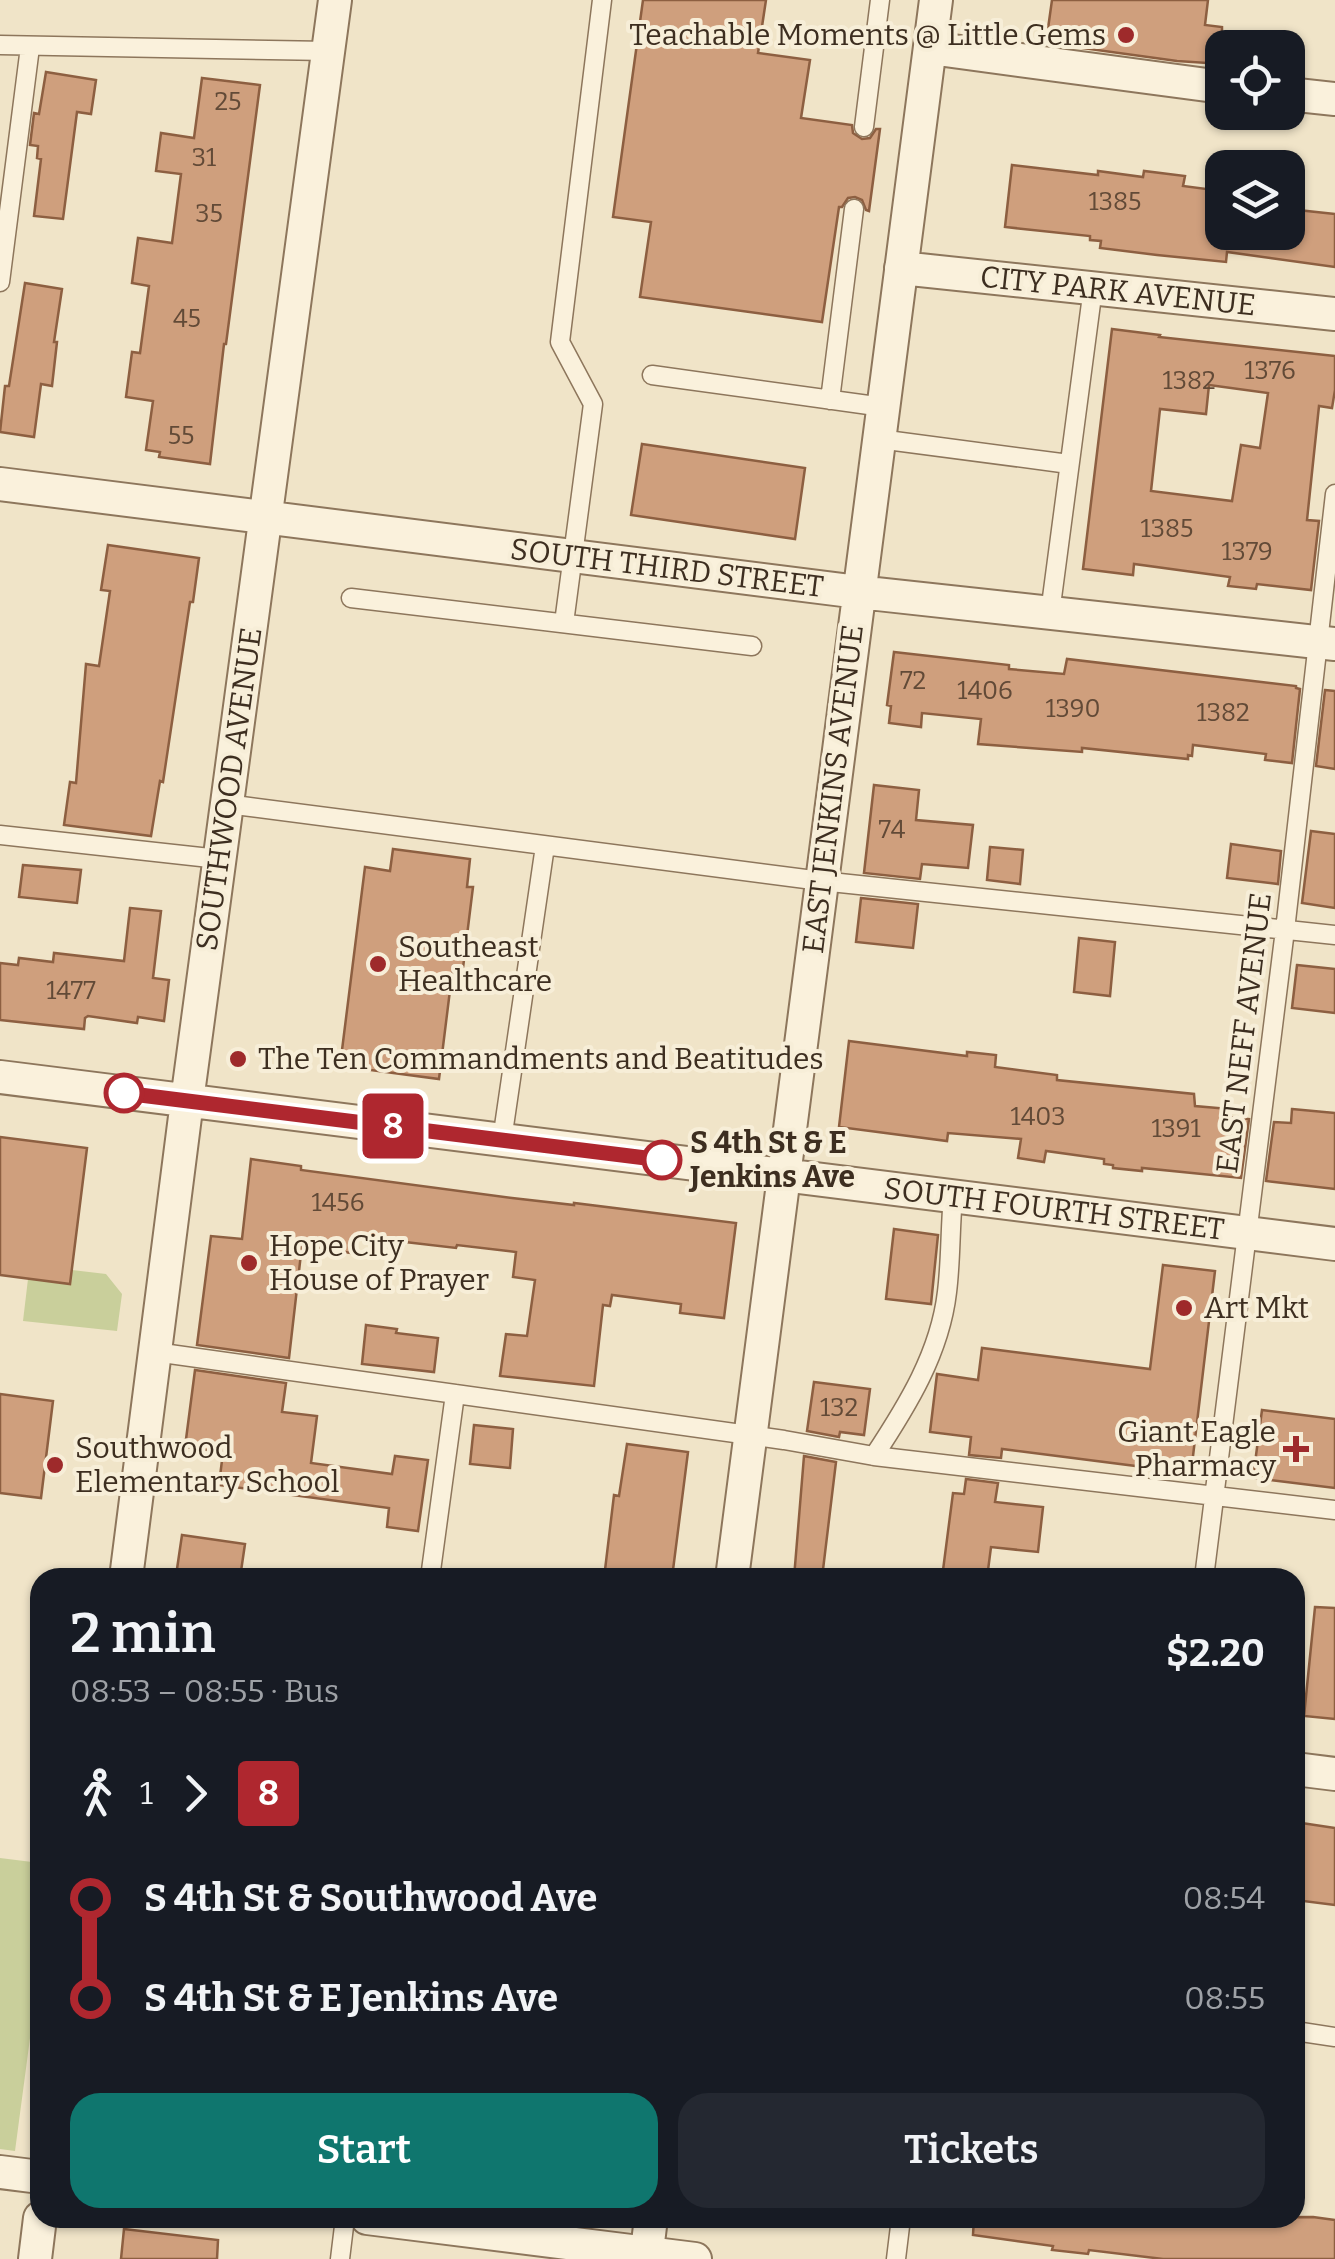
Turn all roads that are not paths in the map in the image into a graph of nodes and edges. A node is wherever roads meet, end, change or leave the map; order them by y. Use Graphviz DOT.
graph roads {
  1 [pos="335,0"];
  2 [pos="602,0"];
  3 [pos="880,0"];
  4 [pos="936,0"];
  5 [pos="0,46"];
  6 [pos="30,46"];
  7 [pos="930,48"];
  8 [pos="328,51"];
  9 [pos="1205,85"];
  10 [pos="1305,96"];
  11 [pos="1335,99"];
  12 [pos="864,127"];
  13 [pos="854,209"];
  14 [pos="900,268"];
  15 [pos="0,282"];
  16 [pos="1092,288"];
  17 [pos="1335,314"];
  18 [pos="652,375"];
  19 [pos="830,400"];
  20 [pos="881,423"];
  21 [pos="1069,464"];
  22 [pos="0,484"];
  23 [pos="1335,494"];
  24 [pos="265,518"];
  25 [pos="573,556"];
  26 [pos="859,592"];
  27 [pos="352,598"];
  28 [pos="1050,613"];
  29 [pos="564,623"];
  30 [pos="1326,643"];
  31 [pos="752,646"];
  32 [pos="227,804"];
  33 [pos="0,835"];
  34 [pos="545,846"];
  35 [pos="220,858"];
  36 [pos="821,881"];
  37 [pos="1285,930"];
  38 [pos="1335,935"];
  39 [pos="0,1077"];
  40 [pos="187,1101"];
  41 [pos="502,1140"];
  42 [pos="782,1176"];
  43 [pos="953,1197"];
  44 [pos="1247,1234"];
  45 [pos="1335,1244"];
  46 [pos="155,1352"];
  47 [pos="455,1394"];
  48 [pos="750,1435"];
  49 [pos="874,1456"];
  50 [pos="1215,1496"];
  51 [pos="1335,1510"];
  52 [pos="127,1568"];
  53 [pos="431,1568"];
  54 [pos="733,1568"];
  55 [pos="1205,1568"];
  56 [pos="1305,1770"];
  57 [pos="1335,1774"];
  58 [pos="1305,2033"];
  59 [pos="1335,2036"];
  60 [pos="0,2172"];
  61 [pos="30,2176"];
  62 [pos="39,2228"];
  63 [pos="345,2228"];
  64 [pos="455,2228"];
  65 [pos="650,2228"];
  66 [pos="901,2228"];
  67 [pos="646,2256"];
  68 [pos="35,2259"];
  69 [pos="340,2259"];
  70 [pos="695,2259"];
  71 [pos="896,2259"];
  1 -- 8 [label="street, SOUTHWOOD AVENUE"];
  2 -- 25 [label="lane"];
  3 -- 12 [label="lane"];
  4 -- 7 [label="street, EAST JENKINS AVENUE"];
  5 -- 6 [label="lane"];
  6 -- 8 [label="lane"];
  6 -- 15 [label="lane"];
  7 -- 9 [label="street"];
  7 -- 14 [label="street, EAST JENKINS AVENUE"];
  8 -- 24 [label="street, SOUTHWOOD AVENUE"];
  10 -- 11 [label="street"];
  13 -- 19 [label="lane"];
  14 -- 16 [label="street, CITY PARK AVENUE"];
  14 -- 20 [label="street, EAST JENKINS AVENUE"];
  16 -- 17 [label="street, CITY PARK AVENUE"];
  16 -- 21 [label="lane"];
  18 -- 19 [label="lane"];
  19 -- 20 [label="lane"];
  20 -- 21 [label="lane"];
  20 -- 26 [label="street, EAST JENKINS AVENUE"];
  21 -- 28 [label="lane"];
  22 -- 24 [label="street, SOUTH THIRD STREET"];
  23 -- 30 [label="lane, EAST NEFF AVENUE"];
  24 -- 25 [label="street, SOUTH THIRD STREET"];
  24 -- 32 [label="street, SOUTHWOOD AVENUE"];
  25 -- 26 [label="street, SOUTH THIRD STREET"];
  25 -- 29 [label="lane"];
  26 -- 28 [label="street, SOUTH THIRD STREET"];
  26 -- 36 [label="street, EAST JENKINS AVENUE"];
  27 -- 29 [label="lane"];
  28 -- 30 [label="street, SOUTH THIRD STREET"];
  29 -- 31 [label="lane"];
  30 -- 37 [label="lane, EAST NEFF AVENUE"];
  32 -- 34 [label="lane"];
  32 -- 35 [label="street, SOUTHWOOD AVENUE"];
  33 -- 35 [label="lane"];
  34 -- 36 [label="lane"];
  34 -- 41 [label="lane"];
  35 -- 40 [label="street, SOUTHWOOD AVENUE"];
  36 -- 37 [label="lane"];
  36 -- 42 [label="street, EAST JENKINS AVENUE"];
  37 -- 38 [label="lane"];
  37 -- 44 [label="lane, EAST NEFF AVENUE"];
  39 -- 40 [label="street, SOUTH FOURTH STREET"];
  40 -- 41 [label="street, SOUTH FOURTH STREET"];
  40 -- 46 [label="street, SOUTHWOOD AVENUE"];
  41 -- 42 [label="street, SOUTH FOURTH STREET"];
  42 -- 43 [label="street, SOUTH FOURTH STREET"];
  42 -- 48 [label="street, EAST JENKINS AVENUE"];
  43 -- 44 [label="street, SOUTH FOURTH STREET"];
  43 -- 49 [label="lane"];
  44 -- 45 [label="street, SOUTH FOURTH STREET"];
  44 -- 50 [label="lane, EAST NEFF AVENUE"];
  46 -- 47 [label="lane"];
  46 -- 52 [label="street, SOUTHWOOD AVENUE"];
  47 -- 48 [label="lane"];
  47 -- 53 [label="lane"];
  48 -- 49 [label="lane"];
  48 -- 54 [label="street, EAST JENKINS AVENUE"];
  49 -- 50 [label="lane"];
  50 -- 51 [label="lane"];
  50 -- 55 [label="lane, EAST NEFF AVENUE"];
  56 -- 57 [label="street"];
  58 -- 59 [label="lane"];
  60 -- 61 [label="street"];
  62 -- 68 [label="street"];
  63 -- 69 [label="lane"];
  64 -- 67 [label="street"];
  65 -- 67 [label="street"];
  66 -- 71 [label="lane"];
  67 -- 70 [label="street"];
}
